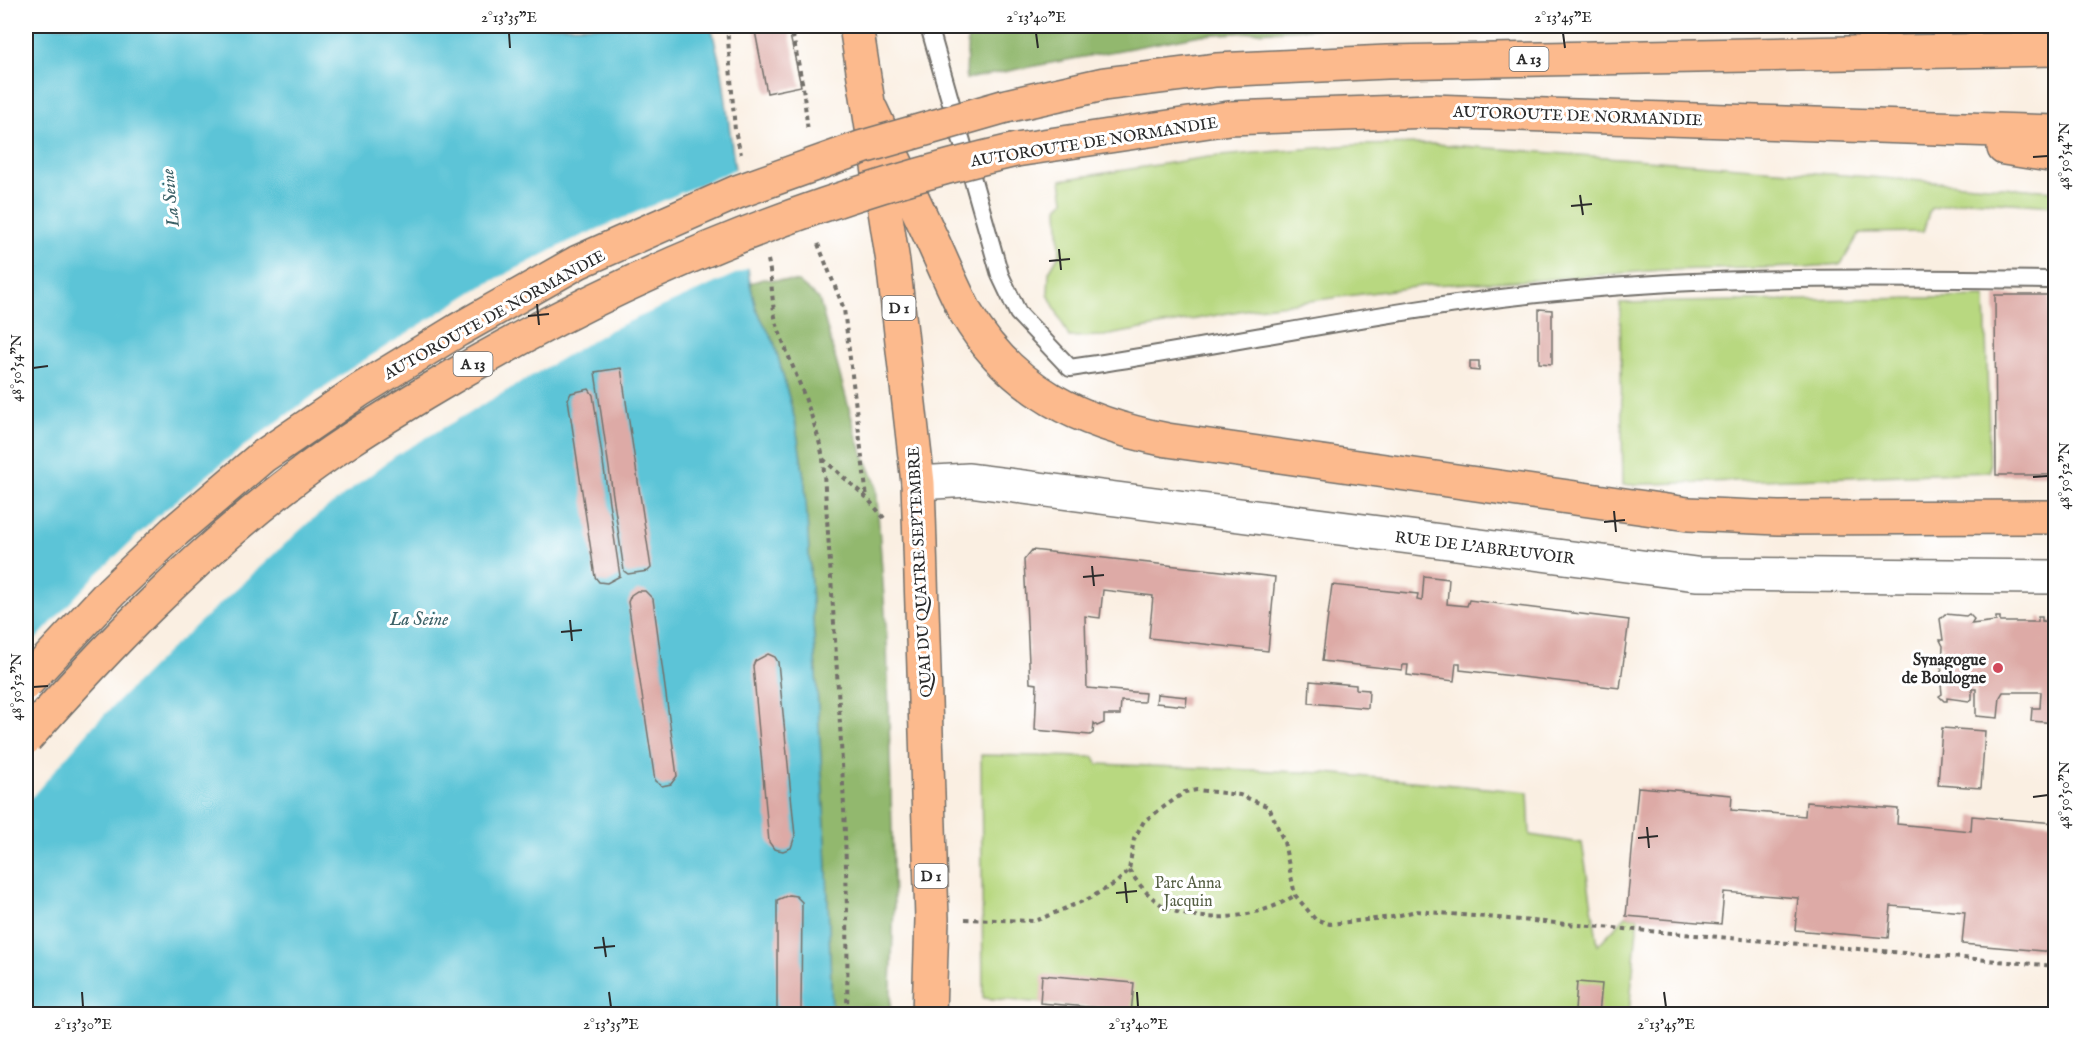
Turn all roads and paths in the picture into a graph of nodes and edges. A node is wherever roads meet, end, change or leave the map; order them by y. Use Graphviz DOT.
graph roads {
  1 [pos="791,26"];
  2 [pos="856,26"];
  3 [pos="929,26"];
  4 [pos="2055,50"];
  5 [pos="871,110"];
  6 [pos="1869,125"];
  7 [pos="2055,132"];
  8 [pos="808,134"];
  9 [pos="2055,156"];
  10 [pos="818,239"];
  11 [pos="2055,280"];
  12 [pos="918,483"];
  13 [pos="867,498"];
  14 [pos="2055,517"];
  15 [pos="886,519"];
  16 [pos="2055,576"];
  17 [pos="26,683"];
  18 [pos="26,738"];
  19 [pos="1129,870"];
  20 [pos="1295,895"];
  21 [pos="932,918"];
  22 [pos="2055,966"];
  23 [pos="848,1014"];
  24 [pos="928,1014"];
  1 -- 8 [label="path"];
  2 -- 5 [label="main road, QUAI DU QUATRE SEPTEMBRE / D 1"];
  3 -- 11 [label="lane"];
  4 -- 17 [label="main road, AUTOROUTE DE NORMANDIE / A 13, bridge"];
  5 -- 12 [label="main road, QUAI DU QUATRE SEPTEMBRE / D 1"];
  5 -- 14 [label="main road"];
  6 -- 7 [label="main road, AUTOROUTE DE NORMANDIE / A 13"];
  6 -- 9 [label="main road"];
  6 -- 18 [label="main road, AUTOROUTE DE NORMANDIE / A 13, bridge"];
  10 -- 13 [label="path"];
  12 -- 16 [label="street, RUE DE L'ABREUVOIR"];
  12 -- 21 [label="main road, QUAI DU QUATRE SEPTEMBRE / D 1"];
  13 -- 15 [label="path"];
  13 -- 23 [label="path"];
  19 -- 20 [label="path"];
  19 -- 20 [label="path"];
  19 -- 21 [label="path"];
  20 -- 22 [label="path"];
  21 -- 24 [label="main road, QUAI DU QUATRE SEPTEMBRE / D 1"];
}
